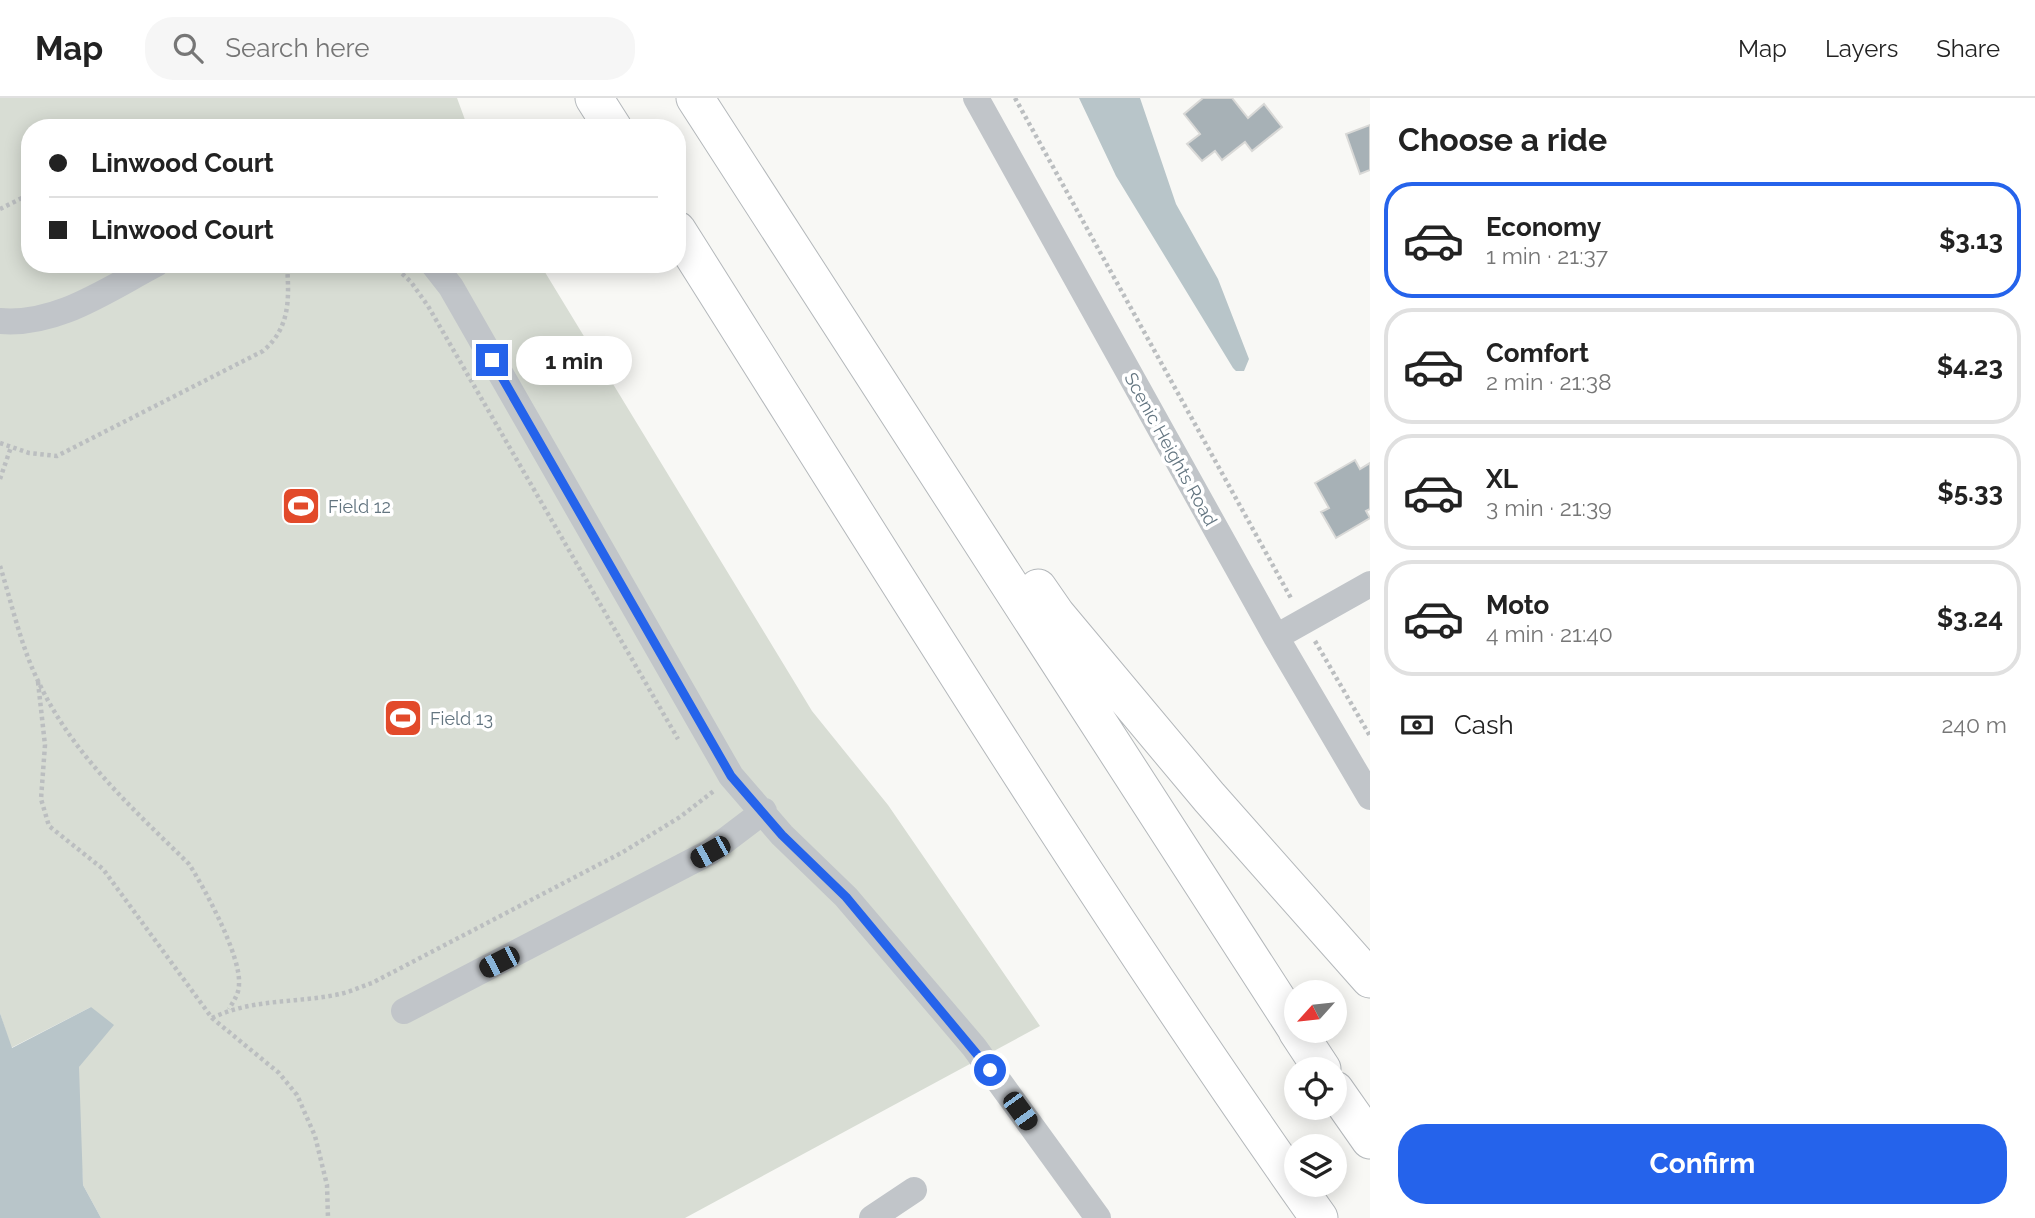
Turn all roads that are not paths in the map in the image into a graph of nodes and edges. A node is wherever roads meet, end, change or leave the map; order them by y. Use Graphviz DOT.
graph roads {
  1 [pos="594,98"];
  2 [pos="976,98"];
  3 [pos="699,105"];
  4 [pos="607,119"];
  5 [pos="686,244"];
  6 [pos="138,273"];
  7 [pos="440,273"];
  8 [pos="0,321"];
  9 [pos="1370,584"];
  10 [pos="1276,637"];
  11 [pos="1370,797"];
  12 [pos="764,811"];
  13 [pos="1370,979"];
  14 [pos="1284,1010"];
  15 [pos="404,1011"];
  16 [pos="1235,1099"];
  17 [pos="1347,1107"];
  18 [pos="1370,1140"];
  19 [pos="914,1190"];
  20 [pos="872,1218"];
  21 [pos="1098,1218"];
  22 [pos="1303,1218"];
  23 [pos="1319,1218"];
  1 -- 4 [label="highway"];
  2 -- 10 [label="street, Scenic Heights Road"];
  3 -- 13 [label="highway"];
  3 -- 14 [label="highway"];
  5 -- 16 [label="highway"];
  6 -- 8 [label="street"];
  7 -- 12 [label="street"];
  9 -- 10 [label="street"];
  10 -- 11 [label="street, Scenic Heights Road"];
  12 -- 15 [label="street"];
  12 -- 21 [label="street"];
  16 -- 22 [label="highway"];
  16 -- 23 [label="highway"];
  17 -- 18 [label="highway"];
  19 -- 20 [label="street"];
}
